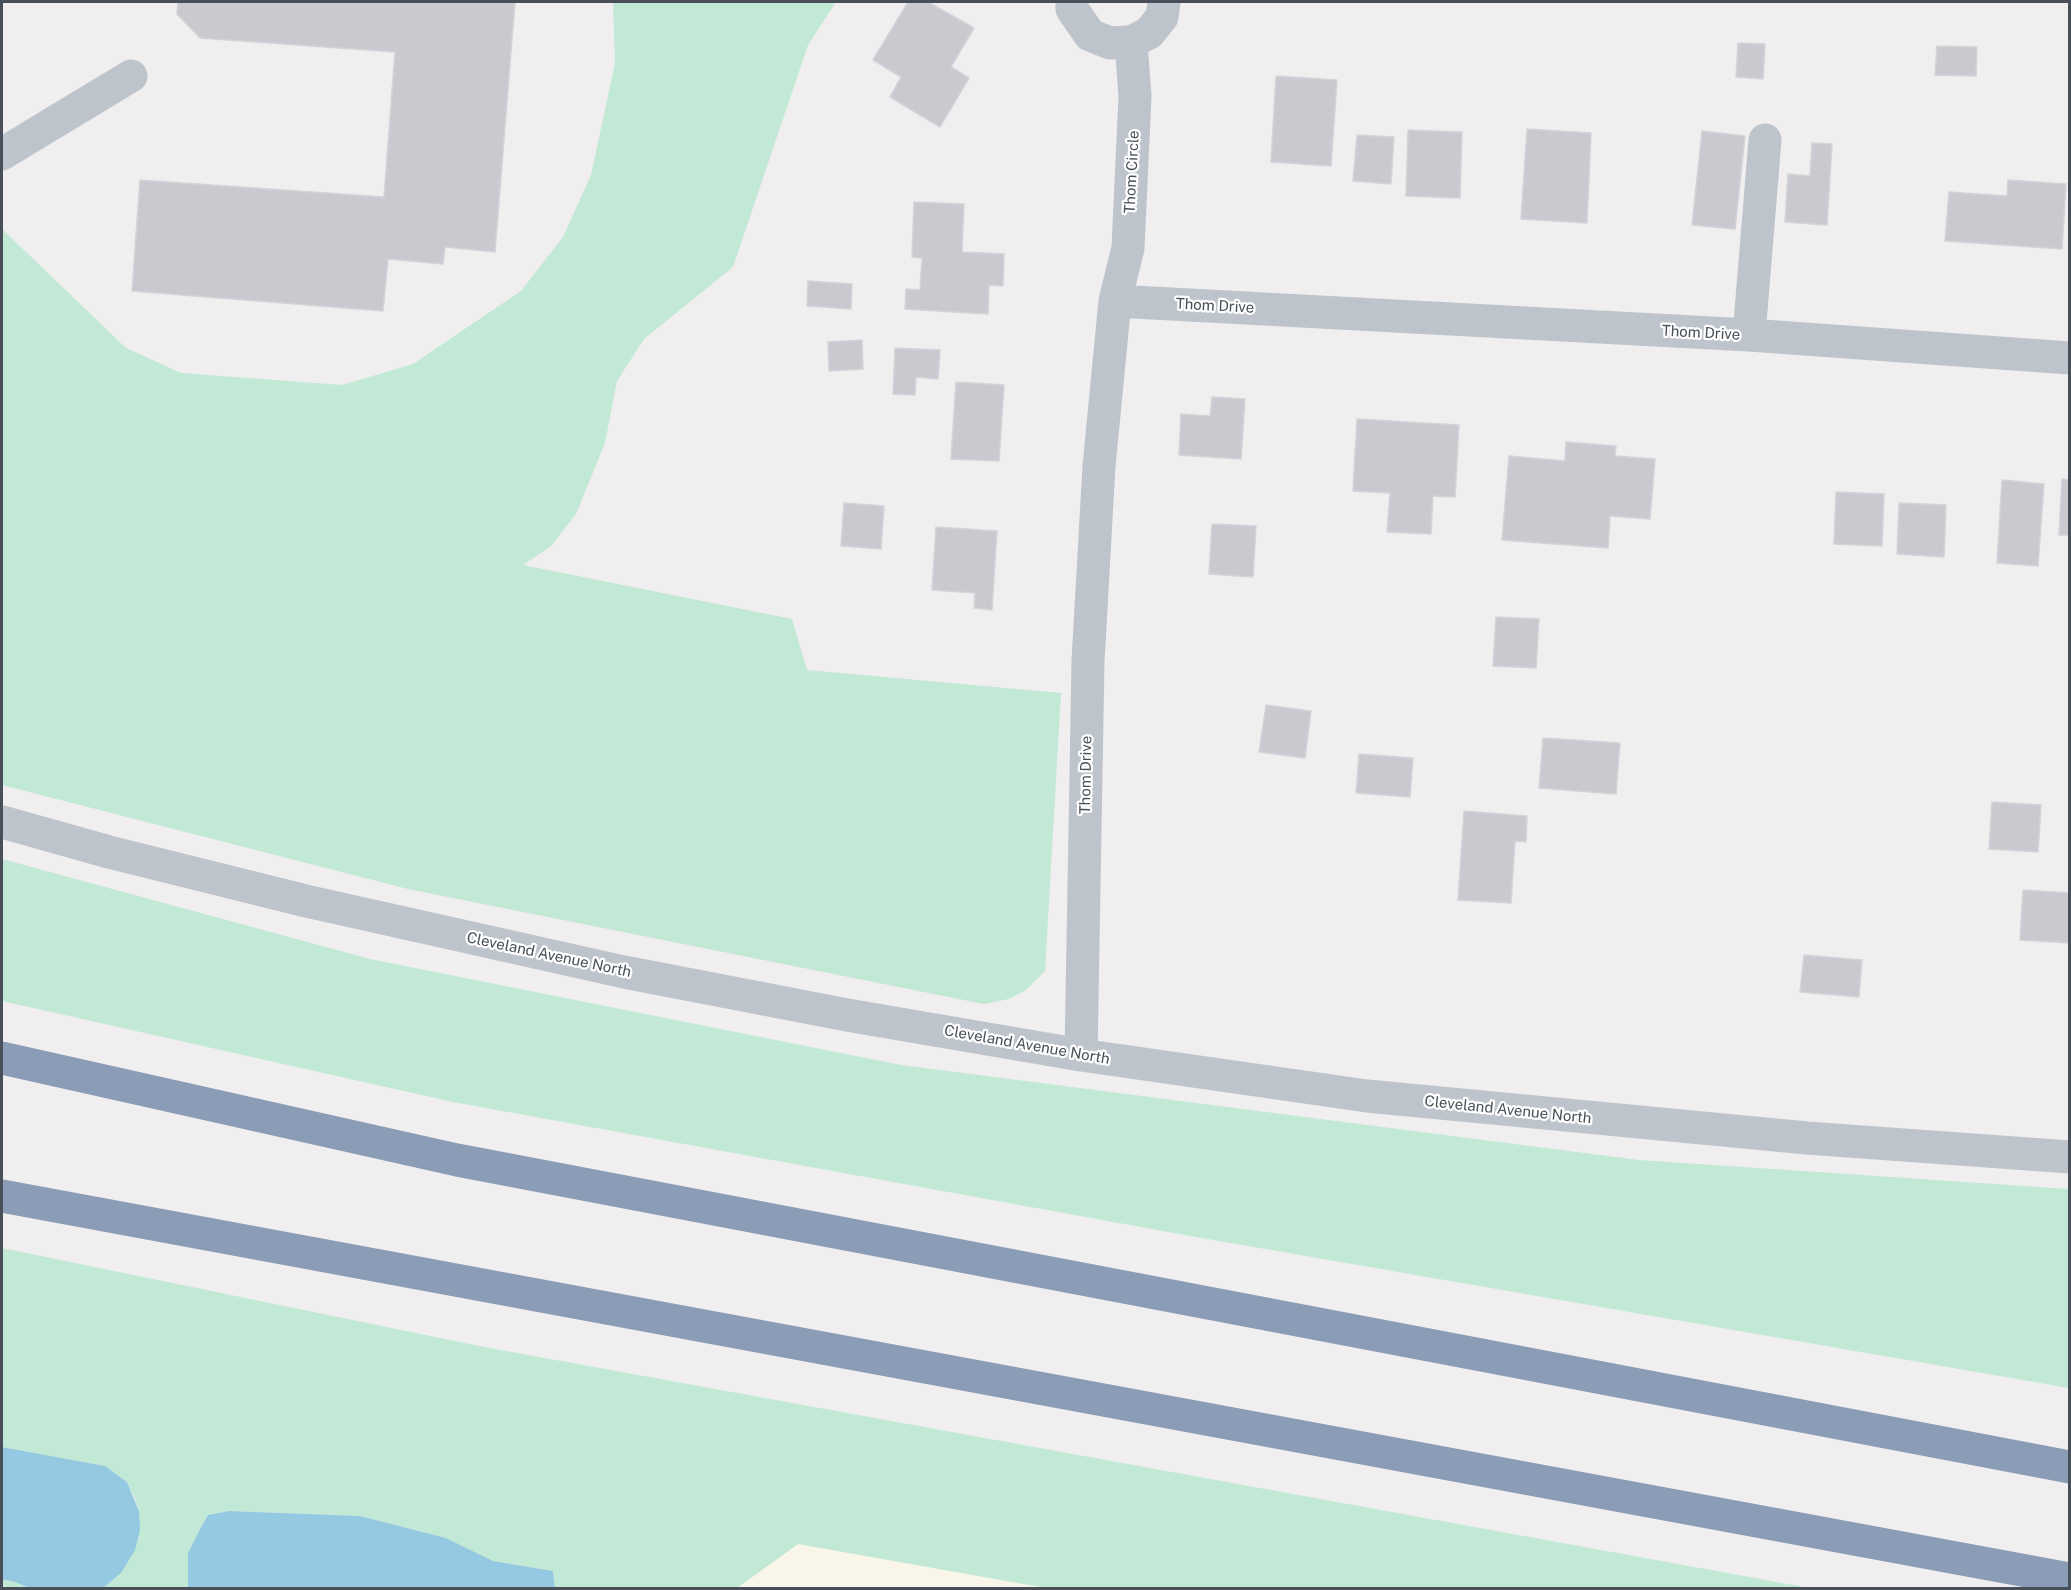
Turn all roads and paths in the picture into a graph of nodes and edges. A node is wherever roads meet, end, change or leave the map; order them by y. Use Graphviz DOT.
graph roads {
  1 [pos="1072,2"];
  2 [pos="1164,2"];
  3 [pos="1131,42"];
  4 [pos="131,76"];
  5 [pos="1766,140"];
  6 [pos="2,154"];
  7 [pos="1115,301"];
  8 [pos="1749,335"];
  9 [pos="2070,358"];
  10 [pos="2,822"];
  11 [pos="1081,1055"];
  12 [pos="2,1058"];
  13 [pos="2070,1157"];
  14 [pos="2,1196"];
  15 [pos="2070,1467"];
  16 [pos="2070,1579"];
  1 -- 3 [label="street"];
  2 -- 3 [label="street"];
  3 -- 7 [label="street, Thom Circle"];
  4 -- 6 [label="street"];
  5 -- 8 [label="street"];
  7 -- 8 [label="street, Thom Drive"];
  7 -- 11 [label="street, Thom Drive"];
  8 -- 9 [label="street, Thom Drive"];
  10 -- 11 [label="street, Cleveland Avenue North"];
  11 -- 13 [label="street, Cleveland Avenue North"];
  12 -- 15 [label="highway"];
  14 -- 16 [label="highway"];
}
